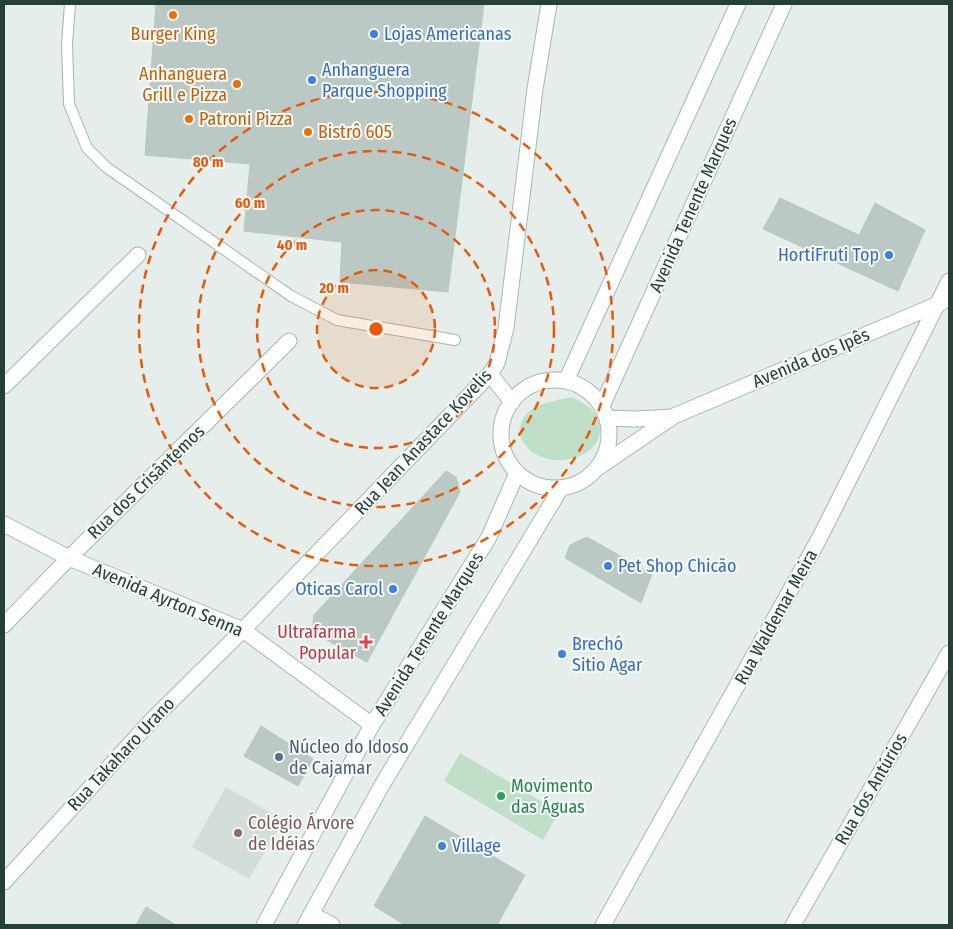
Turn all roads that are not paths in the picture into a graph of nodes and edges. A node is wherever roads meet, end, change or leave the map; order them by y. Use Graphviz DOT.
graph roads {
  1 [pos="70,4"];
  2 [pos="549,4"];
  3 [pos="738,4"];
  4 [pos="784,4"];
  5 [pos="138,255"];
  6 [pos="949,281"];
  7 [pos="944,302"];
  8 [pos="454,340"];
  9 [pos="289,341"];
  10 [pos="490,374"];
  11 [pos="566,381"];
  12 [pos="4,386"];
  13 [pos="512,402"];
  14 [pos="605,412"];
  15 [pos="674,416"];
  16 [pos="599,467"];
  17 [pos="517,473"];
  18 [pos="561,488"];
  19 [pos="4,524"];
  20 [pos="69,558"];
  21 [pos="4,625"];
  22 [pos="243,630"];
  23 [pos="949,653"];
  24 [pos="372,725"];
  25 [pos="4,882"];
  26 [pos="308,920"];
  27 [pos="264,925"];
  28 [pos="332,925"];
  29 [pos="603,925"];
  30 [pos="792,925"];
  1 -- 8 [label="lane"];
  2 -- 10 [label="street, Rua Jean Anastace Kovelis"];
  3 -- 11 [label="street"];
  4 -- 14 [label="street, Avenida Tenente Marques"];
  5 -- 12 [label="street"];
  6 -- 7 [label="street, Rua Waldemar Meira"];
  7 -- 15 [label="street, Avenida dos Ipês"];
  7 -- 29 [label="street, Rua Waldemar Meira"];
  9 -- 20 [label="street, Rua dos Crisântemos"];
  10 -- 13 [label="street"];
  10 -- 22 [label="street, Rua Jean Anastace Kovelis"];
  11 -- 13 [label="street, Avenida Tenente Marques"];
  11 -- 14 [label="street, Avenida Tenente Marques"];
  13 -- 17 [label="street, Avenida Tenente Marques"];
  14 -- 15 [label="street, Avenida dos Ipês"];
  14 -- 16 [label="street, Avenida Tenente Marques"];
  15 -- 16 [label="street, Avenida dos Ipês"];
  16 -- 18 [label="street, Avenida Tenente Marques"];
  17 -- 18 [label="street, Avenida Tenente Marques"];
  17 -- 24 [label="street, Avenida Tenente Marques"];
  18 -- 26 [label="street, Avenida Tenente Marques"];
  19 -- 20 [label="street, Avenida Ayrton Senna"];
  20 -- 21 [label="street, Rua dos Crisântemos"];
  20 -- 22 [label="street, Avenida Ayrton Senna"];
  22 -- 24 [label="street, Avenida Ayrton Senna"];
  22 -- 25 [label="street, Rua Takaharo Urano"];
  23 -- 30 [label="street, Rua dos Antúrios"];
  24 -- 27 [label="street, Avenida Tenente Marques"];
  26 -- 28 [label="street"];
}
